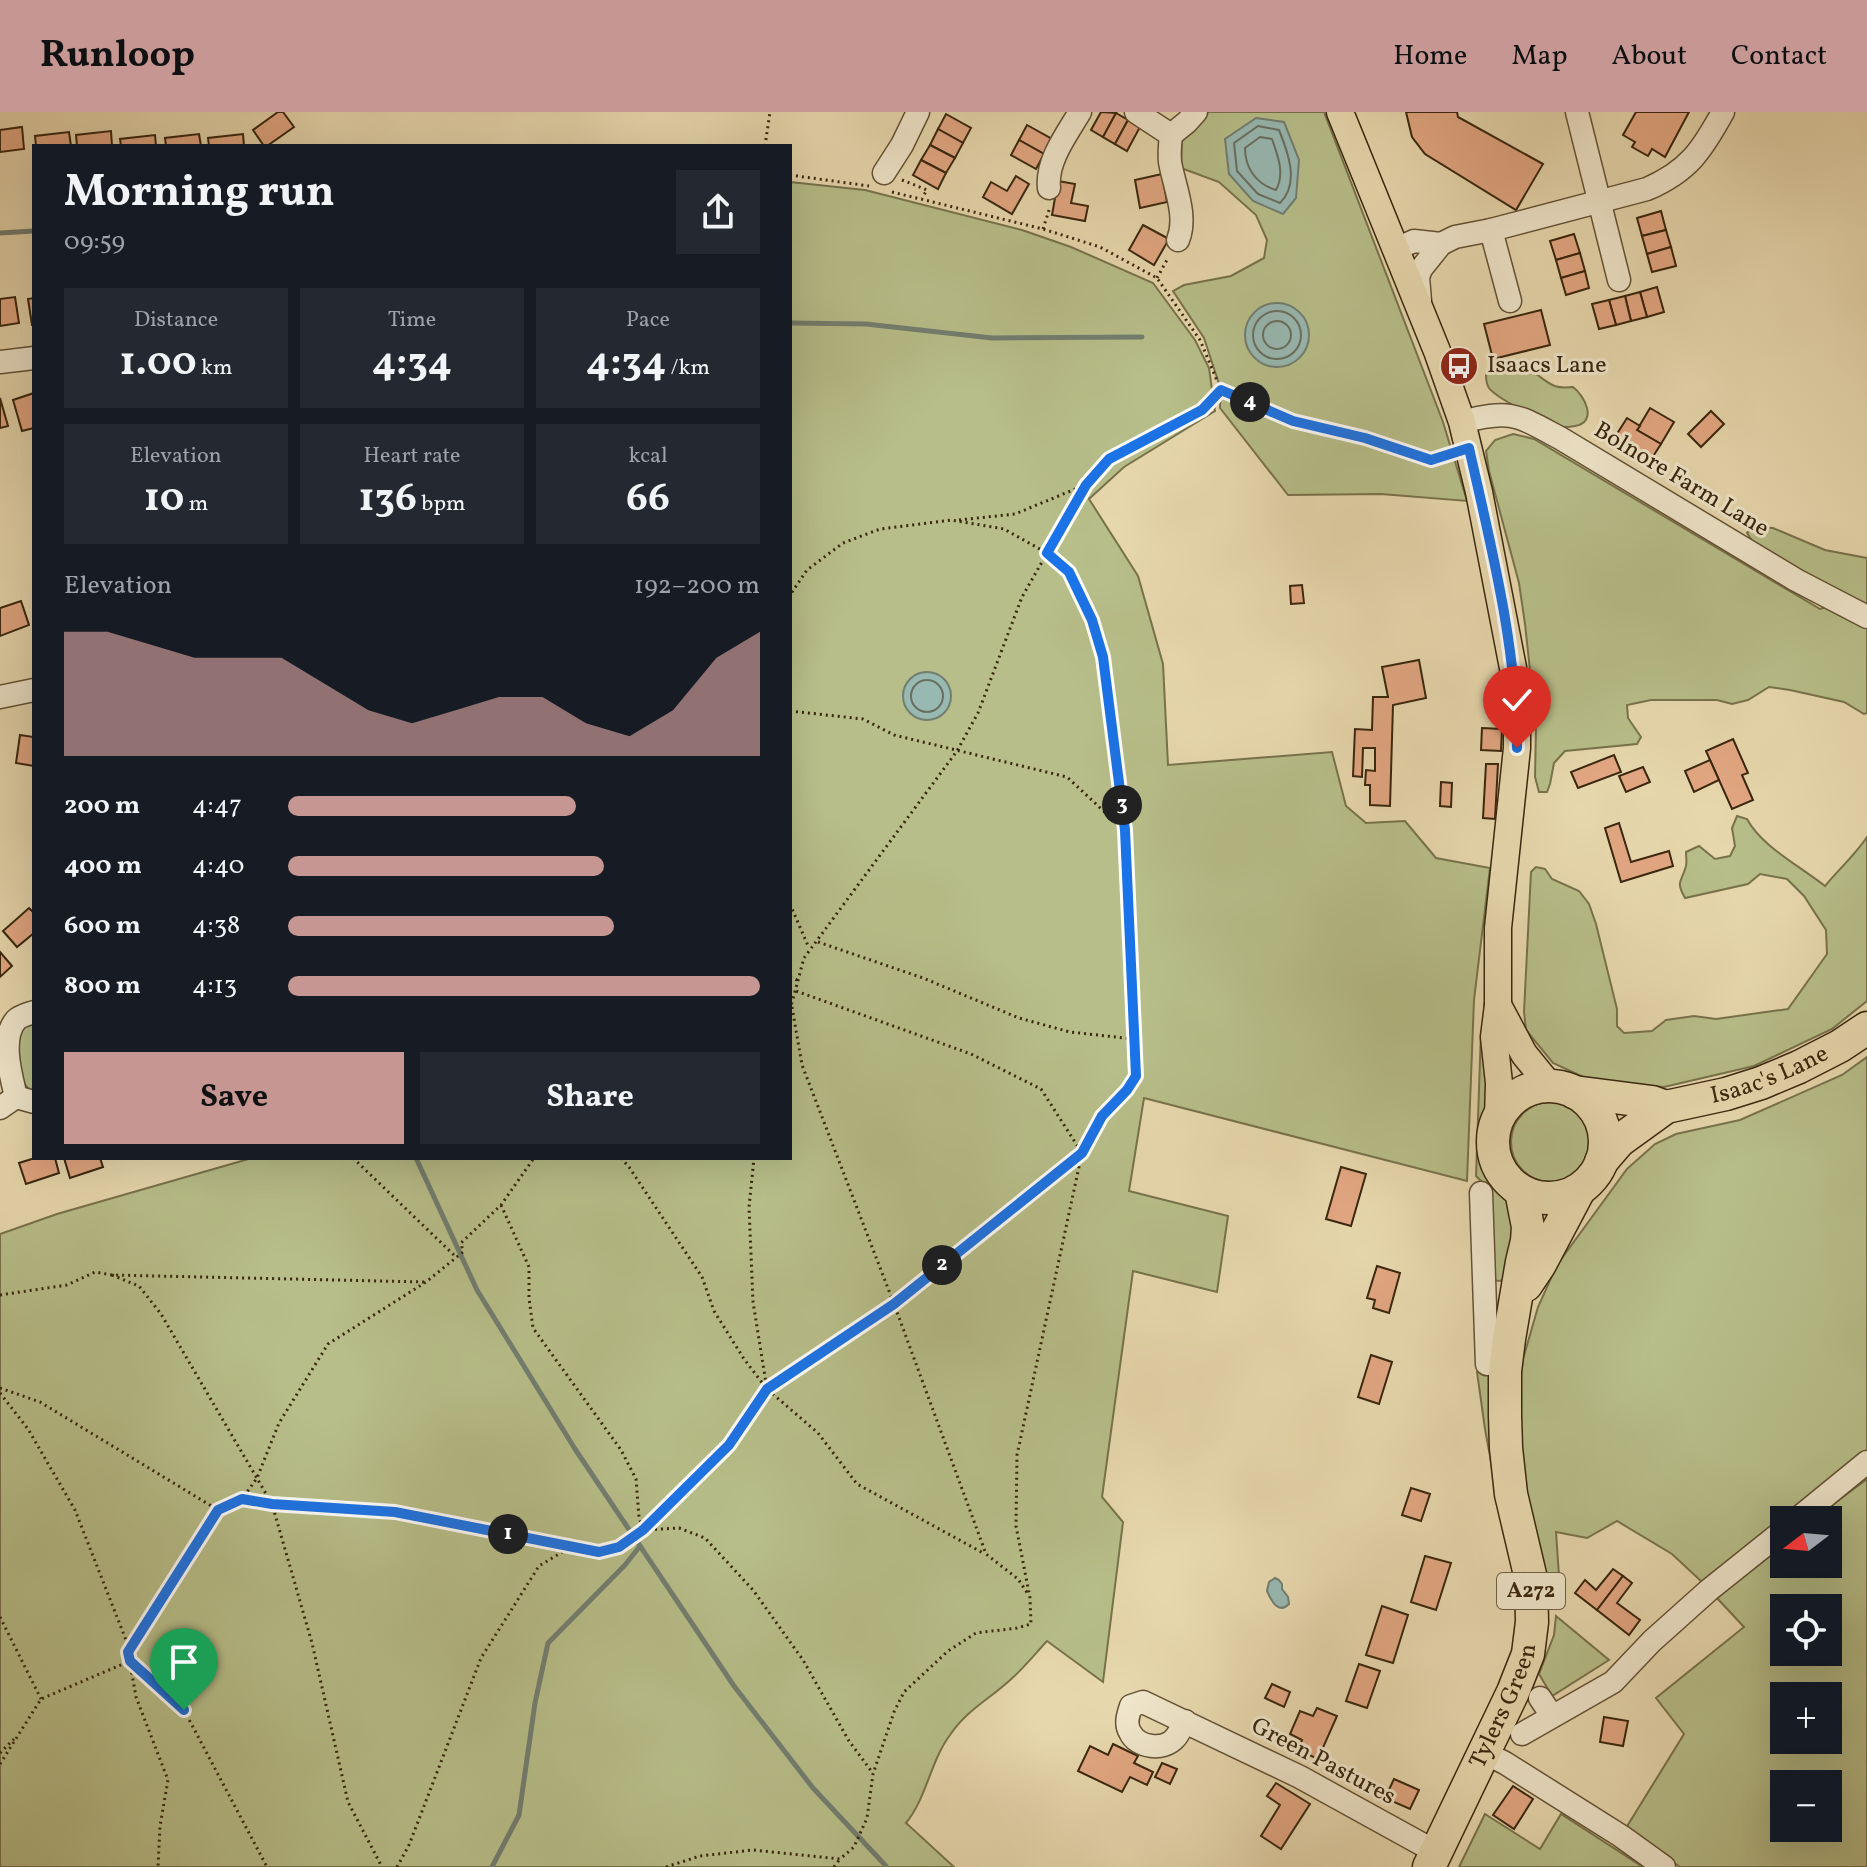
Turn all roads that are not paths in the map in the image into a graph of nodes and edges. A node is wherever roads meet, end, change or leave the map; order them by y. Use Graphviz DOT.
graph roads {
  1 [pos="918,112"];
  2 [pos="1080,112"];
  3 [pos="1136,112"];
  4 [pos="1196,112"];
  5 [pos="1340,112"];
  6 [pos="1577,112"];
  7 [pos="1723,112"];
  8 [pos="1171,135"];
  9 [pos="885,184"];
  10 [pos="1049,188"];
  11 [pos="1599,202"];
  12 [pos="1491,230"];
  13 [pos="1178,240"];
  14 [pos="1441,244"];
  15 [pos="1396,249"];
  16 [pos="1619,280"];
  17 [pos="1510,301"];
  18 [pos="1422,314"];
  19 [pos="32,358"];
  20 [pos="0,362"];
  21 [pos="1462,422"];
  22 [pos="1867,617"];
  23 [pos="32,690"];
  24 [pos="0,697"];
  25 [pos="1498,1005"];
  26 [pos="32,1013"];
  27 [pos="1867,1028"];
  28 [pos="1562,1089"];
  29 [pos="17,1102"];
  30 [pos="1666,1107"];
  31 [pos="1498,1119"];
  32 [pos="1601,1162"];
  33 [pos="1579,1190"];
  34 [pos="1521,1191"];
  35 [pos="1481,1193"];
  36 [pos="1483,1288"];
  37 [pos="1517,1297"];
  38 [pos="1487,1364"];
  39 [pos="1867,1462"];
  40 [pos="1813,1506"];
  41 [pos="1770,1541"];
  42 [pos="1185,1721"];
  43 [pos="1522,1734"];
  44 [pos="1485,1753"];
  45 [pos="1432,1860"];
  46 [pos="1664,1867"];
  1 -- 9 [label="street"];
  2 -- 10 [label="street"];
  3 -- 8 [label="street"];
  4 -- 8 [label="street"];
  5 -- 15 [label="main road"];
  6 -- 11 [label="street"];
  7 -- 11 [label="street"];
  8 -- 13 [label="street"];
  11 -- 12 [label="street"];
  11 -- 16 [label="street"];
  12 -- 14 [label="street"];
  12 -- 17 [label="street"];
  14 -- 15 [label="street"];
  14 -- 18 [label="street"];
  15 -- 18 [label="main road"];
  18 -- 21 [label="main road"];
  19 -- 20 [label="street"];
  21 -- 22 [label="street, Bolnore Farm Lane"];
  21 -- 25 [label="main road"];
  23 -- 24 [label="street"];
  25 -- 28 [label="main road"];
  25 -- 31 [label="main road"];
  26 -- 29 [label="street"];
  27 -- 30 [label="highway, Isaac's Lane"];
  28 -- 30 [label="highway, Isaac's Lane"];
  28 -- 31 [label="highway"];
  28 -- 32 [label="highway"];
  30 -- 32 [label="highway, Isaac's Lane"];
  31 -- 34 [label="highway"];
  32 -- 33 [label="highway"];
  33 -- 34 [label="highway"];
  33 -- 37 [label="highway, Tylers Green / A272"];
  34 -- 37 [label="highway, Tylers Green / A272"];
  35 -- 36 [label="street"];
  36 -- 37 [label="street"];
  36 -- 38 [label="street"];
  37 -- 44 [label="highway, Tylers Green / A272"];
  39 -- 40 [label="street"];
  41 -- 43 [label="street"];
  42 -- 45 [label="street, Green Pastures"];
  44 -- 45 [label="highway, Tylers Green / A272"];
  44 -- 46 [label="street"];
}
